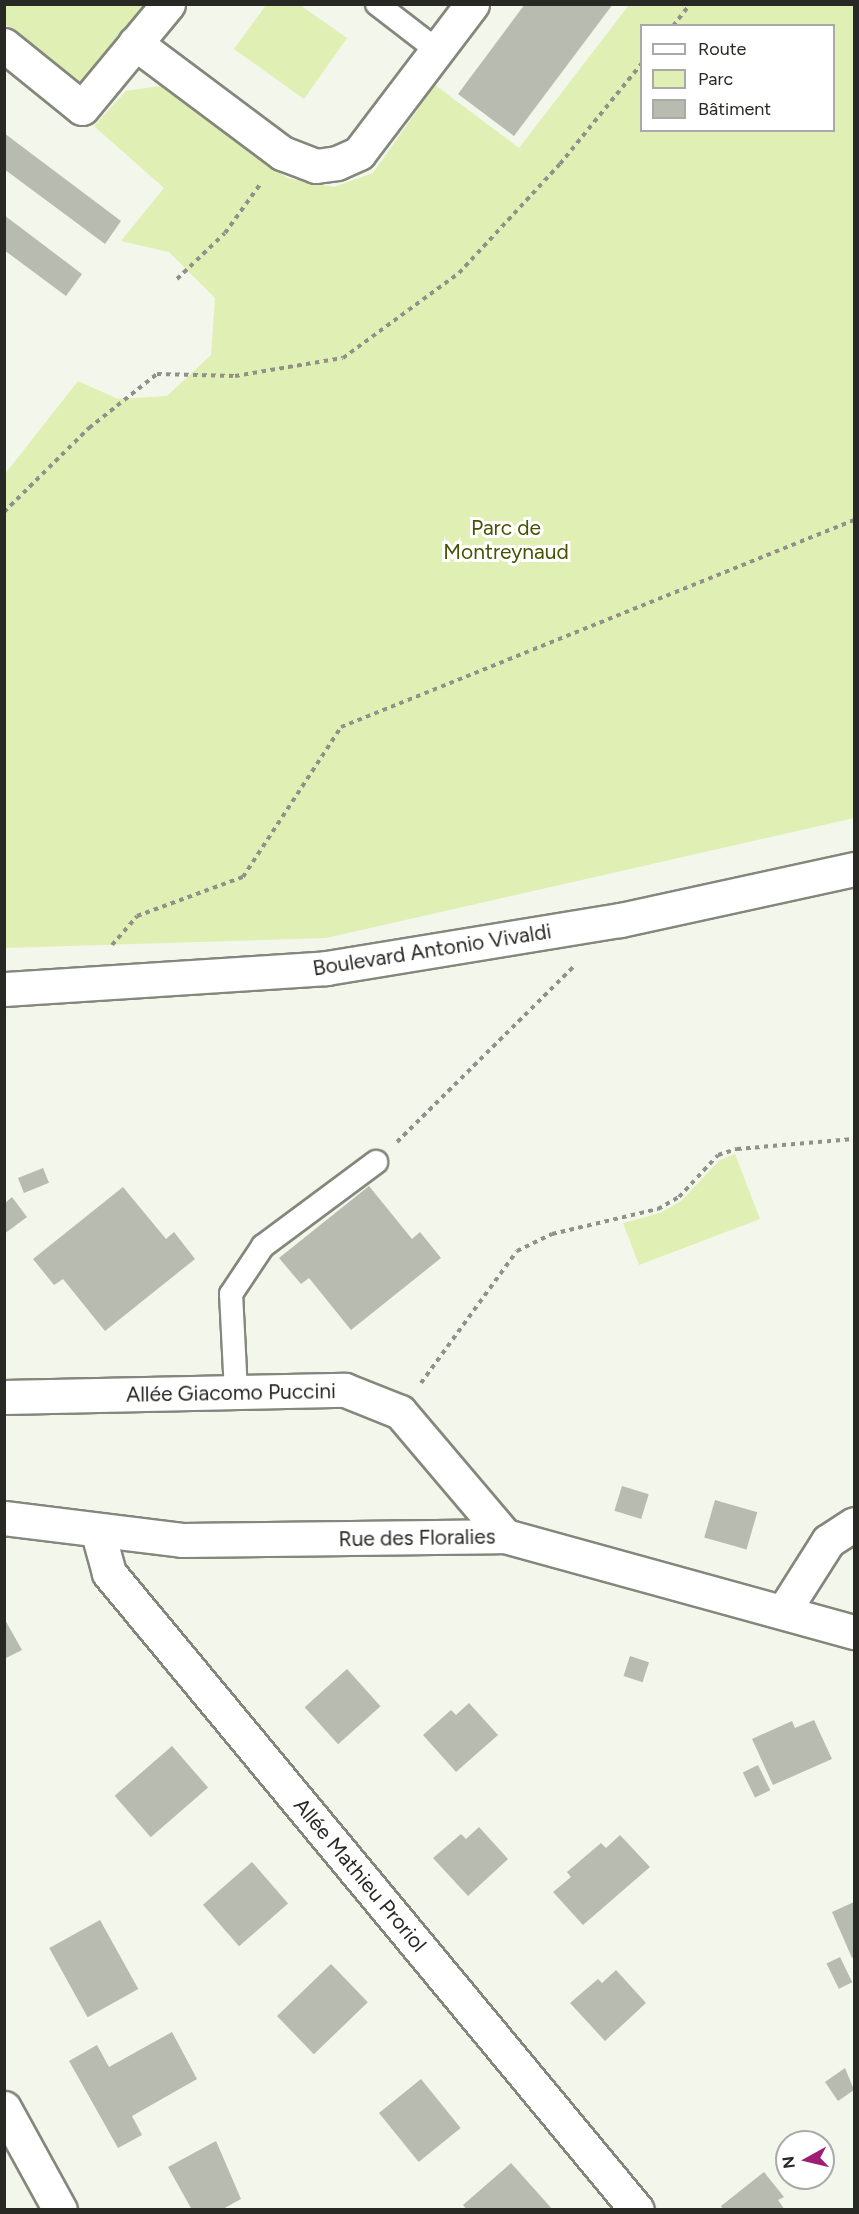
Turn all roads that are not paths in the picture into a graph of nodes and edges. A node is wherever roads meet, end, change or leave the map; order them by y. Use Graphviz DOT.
graph roads {
  1 [pos="168,4"];
  2 [pos="377,4"];
  3 [pos="472,4"];
  4 [pos="135,43"];
  5 [pos="4,45"];
  6 [pos="438,51"];
  7 [pos="855,869"];
  8 [pos="4,989"];
  9 [pos="376,1162"];
  10 [pos="236,1392"];
  11 [pos="4,1397"];
  12 [pos="4,1518"];
  13 [pos="855,1524"];
  14 [pos="98,1533"];
  15 [pos="505,1536"];
  16 [pos="783,1612"];
  17 [pos="855,1632"];
  18 [pos="4,2108"];
  19 [pos="60,2210"];
  20 [pos="637,2210"];
  1 -- 4 [label="street"];
  2 -- 6 [label="lane"];
  3 -- 6 [label="street"];
  4 -- 5 [label="street"];
  4 -- 6 [label="street"];
  7 -- 8 [label="street, Boulevard Antonio Vivaldi"];
  9 -- 10 [label="lane"];
  10 -- 11 [label="street, Allée Giacomo Puccini"];
  10 -- 15 [label="street, Allée Giacomo Puccini"];
  12 -- 14 [label="street, Rue des Floralies"];
  13 -- 16 [label="street"];
  14 -- 15 [label="street, Rue des Floralies"];
  14 -- 20 [label="street, Allée Mathieu Proriol"];
  15 -- 16 [label="street, Rue des Floralies"];
  16 -- 17 [label="street, Rue des Floralies"];
  18 -- 19 [label="street"];
}
